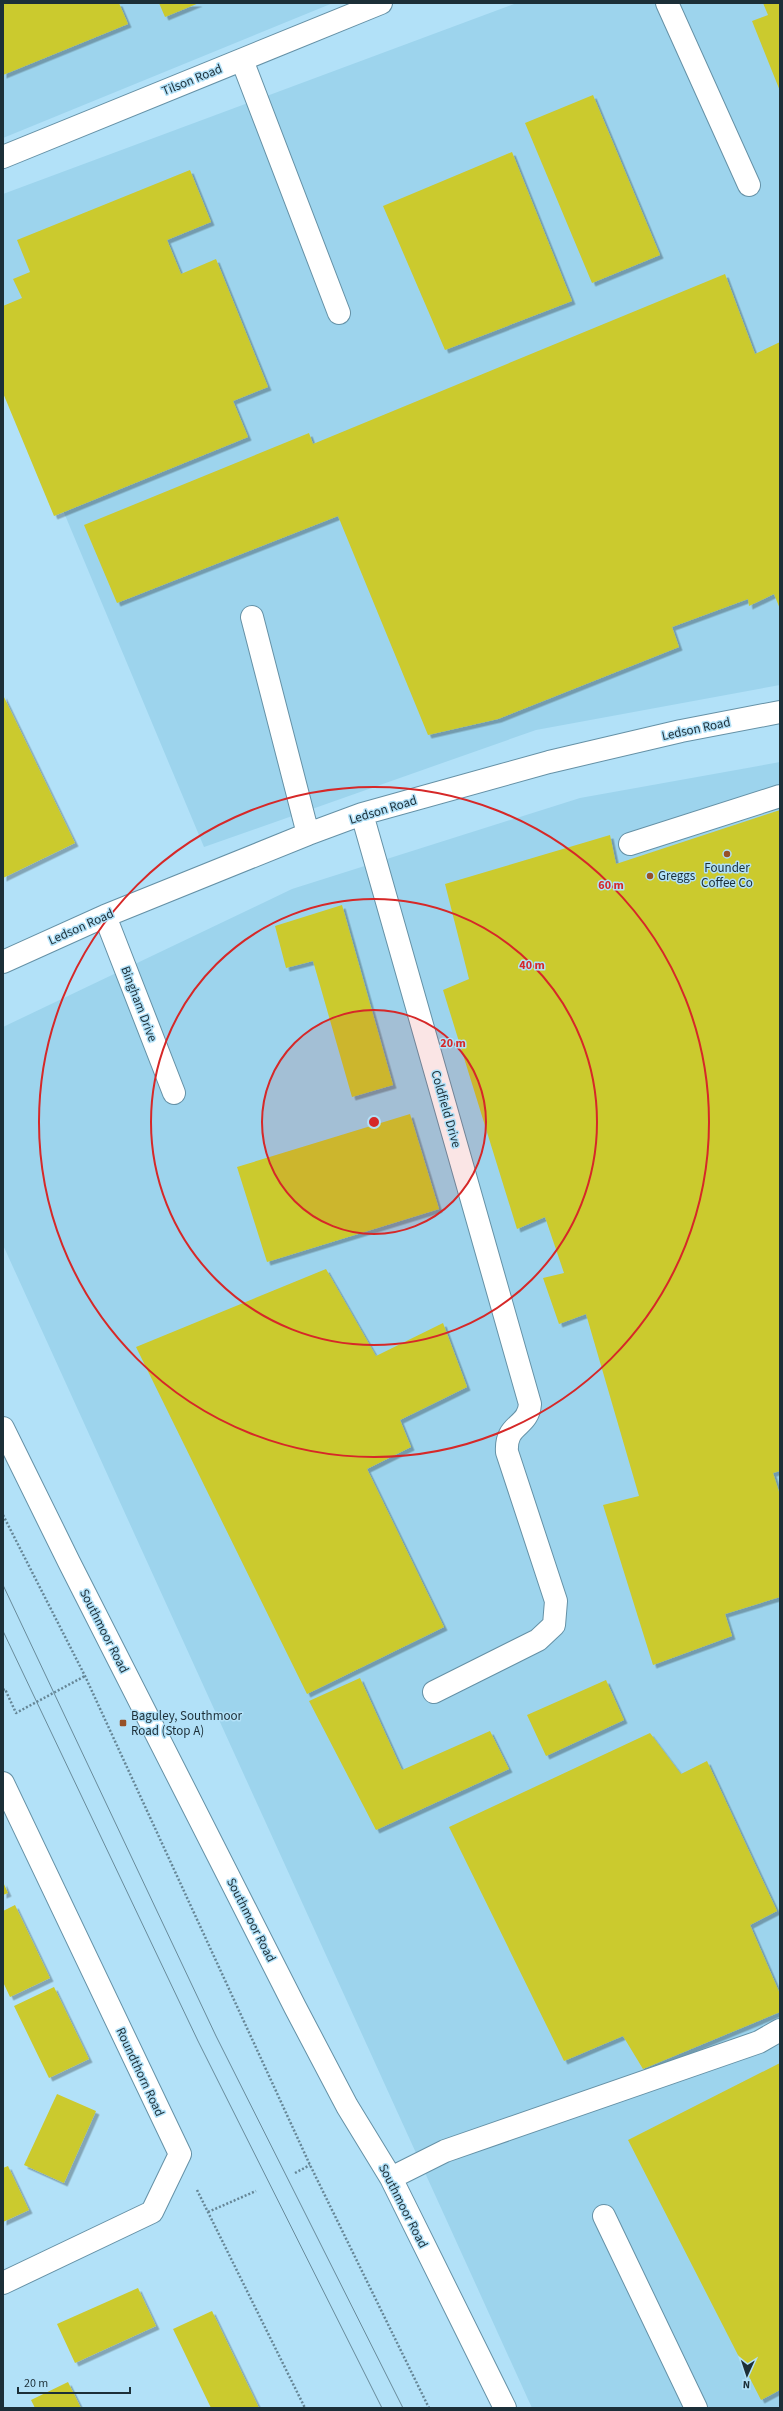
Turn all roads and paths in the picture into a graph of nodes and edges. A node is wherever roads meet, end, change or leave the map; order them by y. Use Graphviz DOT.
graph roads {
  1 [pos="381,3"];
  2 [pos="668,3"];
  3 [pos="242,60"];
  4 [pos="3,157"];
  5 [pos="749,185"];
  6 [pos="339,313"];
  7 [pos="252,617"];
  8 [pos="780,712"];
  9 [pos="780,796"];
  10 [pos="362,814"];
  11 [pos="308,834"];
  12 [pos="630,844"];
  13 [pos="105,916"];
  14 [pos="3,962"];
  15 [pos="174,1093"];
  16 [pos="3,1428"];
  17 [pos="3,1515"];
  18 [pos="84,1676"];
  19 [pos="3,1690"];
  20 [pos="434,1692"];
  21 [pos="3,1783"];
  22 [pos="780,2030"];
  23 [pos="180,2154"];
  24 [pos="310,2165"];
  25 [pos="295,2173"];
  26 [pos="391,2178"];
  27 [pos="256,2191"];
  28 [pos="208,2212"];
  29 [pos="604,2216"];
  30 [pos="3,2282"];
  31 [pos="305,2408"];
  32 [pos="429,2408"];
  33 [pos="505,2408"];
  34 [pos="696,2408"];
  1 -- 3 [label="street, Tilson Road"];
  2 -- 5 [label="street"];
  3 -- 4 [label="street, Tilson Road"];
  3 -- 6 [label="street"];
  7 -- 11 [label="street"];
  8 -- 10 [label="street, Ledson Road"];
  9 -- 12 [label="street"];
  10 -- 11 [label="street, Ledson Road"];
  10 -- 20 [label="street, Coldfield Drive"];
  11 -- 13 [label="street, Ledson Road"];
  13 -- 14 [label="street, Ledson Road"];
  13 -- 15 [label="street, Bingham Drive"];
  16 -- 26 [label="street, Southmoor Road"];
  17 -- 18 [label="path"];
  18 -- 19 [label="path"];
  18 -- 24 [label="path"];
  21 -- 23 [label="street, Roundthorn Road"];
  22 -- 26 [label="street"];
  23 -- 28 [label="path"];
  23 -- 30 [label="street"];
  24 -- 25 [label="path"];
  24 -- 32 [label="path"];
  26 -- 33 [label="street, Southmoor Road"];
  27 -- 28 [label="path"];
  28 -- 31 [label="path"];
  29 -- 34 [label="street"];
}
